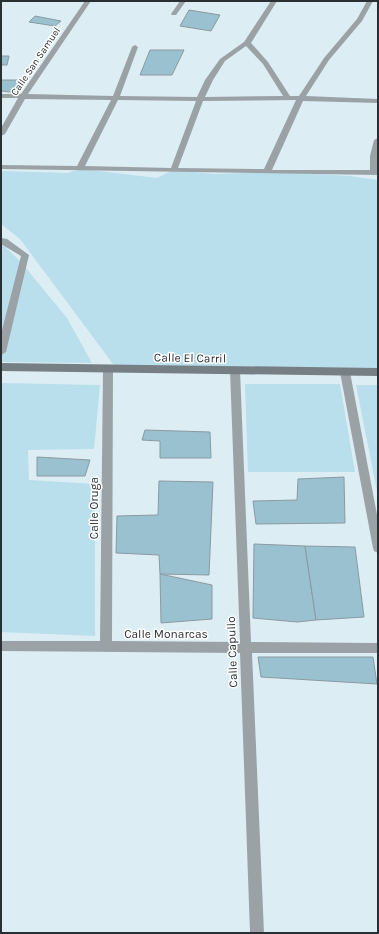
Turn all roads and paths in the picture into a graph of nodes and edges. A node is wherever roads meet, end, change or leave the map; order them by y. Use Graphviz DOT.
graph roads {
  1 [pos="88,1"];
  2 [pos="183,1"];
  3 [pos="274,1"];
  4 [pos="370,1"];
  5 [pos="174,14"];
  6 [pos="246,43"];
  7 [pos="135,47"];
  8 [pos="1,96"];
  9 [pos="23,96"];
  10 [pos="116,97"];
  11 [pos="288,98"];
  12 [pos="301,98"];
  13 [pos="200,99"];
  14 [pos="378,101"];
  15 [pos="1,134"];
  16 [pos="378,140"];
  17 [pos="1,167"];
  18 [pos="80,168"];
  19 [pos="174,169"];
  20 [pos="267,172"];
  21 [pos="376,172"];
  22 [pos="1,241"];
  23 [pos="1,353"];
  24 [pos="2,367"];
  25 [pos="108,369"];
  26 [pos="235,370"];
  27 [pos="345,372"];
  28 [pos="378,372"];
  29 [pos="378,548"];
  30 [pos="1,646"];
  31 [pos="106,647"];
  32 [pos="245,648"];
  33 [pos="378,648"];
  34 [pos="257,933"];
  1 -- 9 [label="street, Calle San Samuel"];
  2 -- 5 [label="street"];
  3 -- 6 [label="street"];
  4 -- 12 [label="street"];
  6 -- 11 [label="street"];
  6 -- 13 [label="street"];
  7 -- 10 [label="street"];
  8 -- 9 [label="street"];
  9 -- 10 [label="street"];
  9 -- 15 [label="street, Calle San Samuel"];
  10 -- 13 [label="street"];
  10 -- 18 [label="street"];
  11 -- 12 [label="street"];
  11 -- 13 [label="street"];
  12 -- 14 [label="street"];
  12 -- 20 [label="street"];
  13 -- 19 [label="street"];
  16 -- 21 [label="street"];
  17 -- 18 [label="street"];
  18 -- 19 [label="street"];
  19 -- 20 [label="street"];
  20 -- 21 [label="street"];
  22 -- 23 [label="street"];
  23 -- 24 [label="street"];
  24 -- 25 [label="main road, Calle El Carril"];
  25 -- 26 [label="main road, Calle El Carril"];
  25 -- 31 [label="street, Calle Oruga"];
  26 -- 27 [label="main road, Calle El Carril"];
  26 -- 32 [label="street, Calle Capullo"];
  27 -- 28 [label="main road, Calle El Carril"];
  27 -- 29 [label="street"];
  30 -- 31 [label="street, Calle Monarcas"];
  31 -- 32 [label="street, Calle Monarcas"];
  32 -- 33 [label="street, Calle Monarcas"];
  32 -- 34 [label="street, Calle Capullo"];
}
